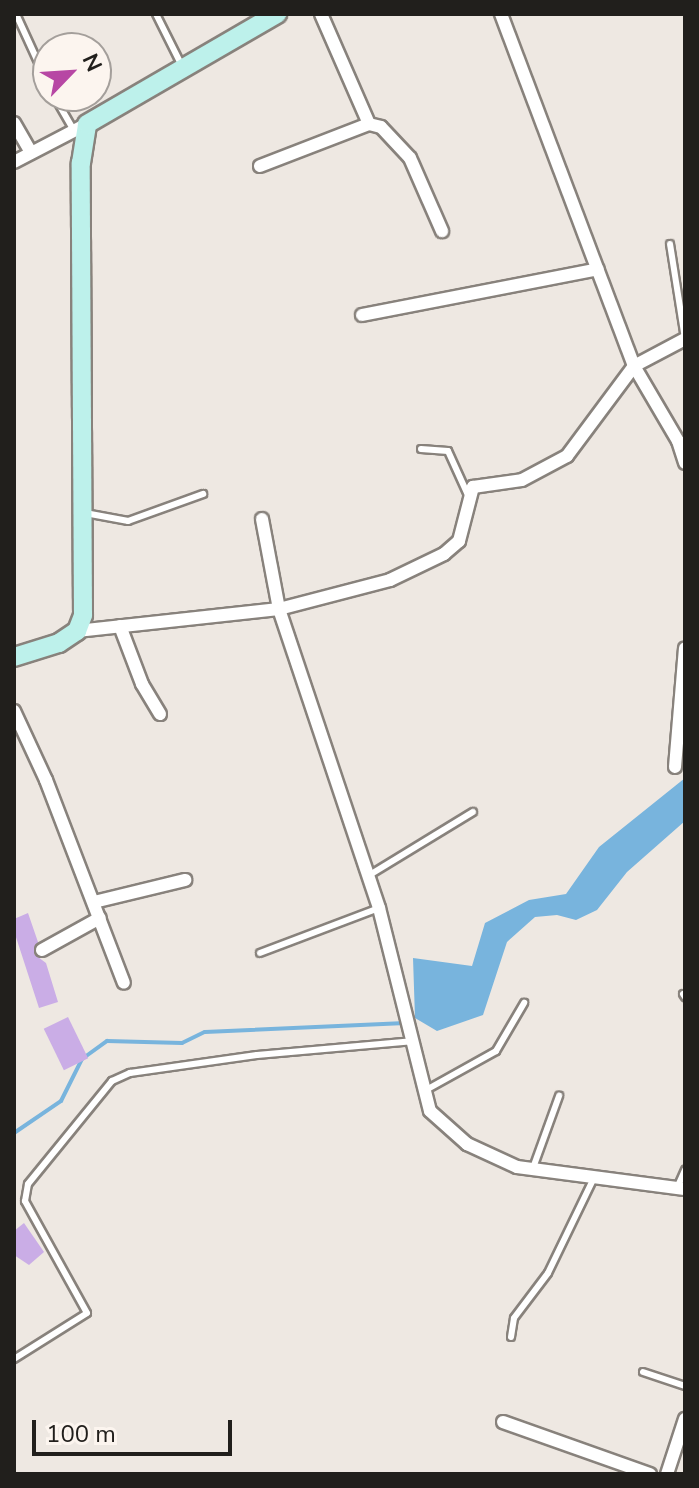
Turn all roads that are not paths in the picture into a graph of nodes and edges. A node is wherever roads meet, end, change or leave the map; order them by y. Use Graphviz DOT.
graph roads {
  1 [pos="16,14"];
  2 [pos="156,14"];
  3 [pos="277,14"];
  4 [pos="321,14"];
  5 [pos="501,14"];
  6 [pos="32,49"];
  7 [pos="182,66"];
  8 [pos="67,112"];
  9 [pos="14,123"];
  10 [pos="369,124"];
  11 [pos="80,127"];
  12 [pos="31,153"];
  13 [pos="14,162"];
  14 [pos="260,166"];
  15 [pos="442,231"];
  16 [pos="670,244"];
  17 [pos="598,269"];
  18 [pos="362,315"];
  19 [pos="685,339"];
  20 [pos="634,366"];
  21 [pos="421,449"];
  22 [pos="685,463"];
  23 [pos="203,494"];
  24 [pos="468,495"];
  25 [pos="85,513"];
  26 [pos="262,519"];
  27 [pos="279,609"];
  28 [pos="120,626"];
  29 [pos="77,631"];
  30 [pos="685,655"];
  31 [pos="14,657"];
  32 [pos="14,711"];
  33 [pos="160,714"];
  34 [pos="675,767"];
  35 [pos="473,812"];
  36 [pos="368,876"];
  37 [pos="185,880"];
  38 [pos="94,902"];
  39 [pos="379,908"];
  40 [pos="100,918"];
  41 [pos="42,950"];
  42 [pos="260,953"];
  43 [pos="124,983"];
  44 [pos="524,1003"];
  45 [pos="414,1041"];
  46 [pos="423,1092"];
  47 [pos="559,1096"];
  48 [pos="532,1169"];
  49 [pos="685,1170"];
  50 [pos="594,1178"];
  51 [pos="681,1189"];
  52 [pos="511,1337"];
  53 [pos="14,1359"];
  54 [pos="643,1372"];
  55 [pos="685,1386"];
  56 [pos="685,1419"];
  57 [pos="503,1422"];
  58 [pos="650,1474"];
  59 [pos="667,1474"];
  1 -- 6 [label="lane"];
  2 -- 7 [label="lane"];
  3 -- 7 [label="street"];
  4 -- 10 [label="street"];
  5 -- 17 [label="street"];
  7 -- 11 [label="street"];
  8 -- 11 [label="lane"];
  9 -- 12 [label="street"];
  10 -- 14 [label="street"];
  10 -- 15 [label="street"];
  11 -- 12 [label="street"];
  11 -- 25 [label="street"];
  12 -- 13 [label="street"];
  16 -- 19 [label="lane"];
  17 -- 18 [label="street"];
  17 -- 20 [label="street"];
  19 -- 20 [label="street"];
  20 -- 22 [label="street"];
  20 -- 24 [label="street"];
  21 -- 24 [label="lane"];
  23 -- 25 [label="lane"];
  24 -- 27 [label="street"];
  25 -- 29 [label="street"];
  26 -- 27 [label="street"];
  27 -- 28 [label="street"];
  27 -- 36 [label="street"];
  28 -- 29 [label="street"];
  28 -- 33 [label="street"];
  29 -- 31 [label="street"];
  30 -- 34 [label="street"];
  32 -- 38 [label="street"];
  35 -- 36 [label="lane"];
  36 -- 39 [label="street"];
  37 -- 38 [label="street"];
  38 -- 40 [label="street"];
  39 -- 42 [label="lane"];
  39 -- 45 [label="street"];
  40 -- 41 [label="street"];
  40 -- 43 [label="street"];
  44 -- 46 [label="lane"];
  45 -- 46 [label="street"];
  45 -- 53 [label="lane"];
  46 -- 48 [label="street"];
  47 -- 48 [label="lane"];
  48 -- 50 [label="street"];
  49 -- 51 [label="lane"];
  50 -- 51 [label="street"];
  50 -- 52 [label="lane"];
  54 -- 55 [label="lane"];
  56 -- 59 [label="street"];
  57 -- 58 [label="street"];
}
